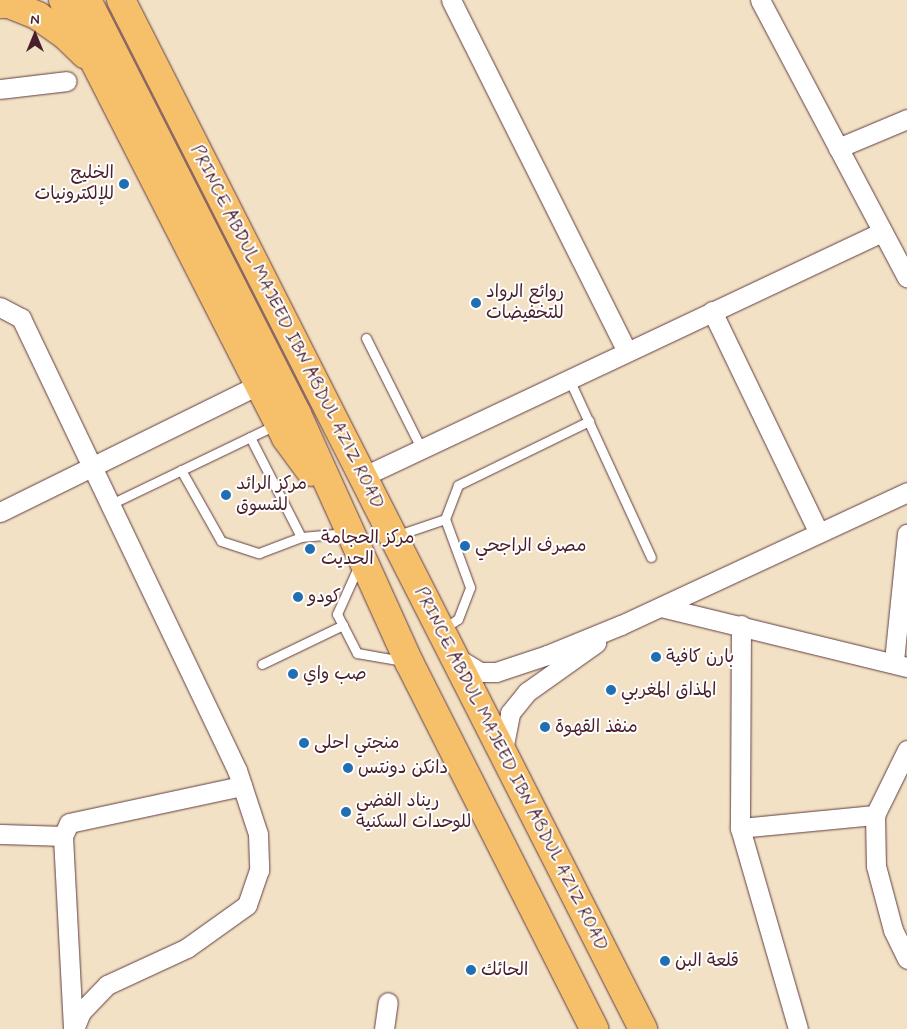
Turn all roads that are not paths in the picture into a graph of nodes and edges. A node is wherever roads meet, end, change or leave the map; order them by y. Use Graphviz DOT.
graph roads {
  1 [pos="64,0"];
  2 [pos="87,0"];
  3 [pos="121,0"];
  4 [pos="451,0"];
  5 [pos="760,0"];
  6 [pos="0,4"];
  7 [pos="98,67"];
  8 [pos="67,81"];
  9 [pos="0,89"];
  10 [pos="907,119"];
  11 [pos="838,148"];
  12 [pos="882,232"];
  13 [pos="907,278"];
  14 [pos="0,307"];
  15 [pos="712,311"];
  16 [pos="366,338"];
  17 [pos="627,351"];
  18 [pos="569,378"];
  19 [pos="258,385"];
  20 [pos="589,421"];
  21 [pos="278,423"];
  22 [pos="250,437"];
  23 [pos="421,448"];
  24 [pos="93,466"];
  25 [pos="181,470"];
  26 [pos="362,477"];
  27 [pos="907,492"];
  28 [pos="336,503"];
  29 [pos="111,504"];
  30 [pos="0,512"];
  31 [pos="445,519"];
  32 [pos="348,533"];
  33 [pos="819,533"];
  34 [pos="907,534"];
  35 [pos="393,536"];
  36 [pos="301,537"];
  37 [pos="651,557"];
  38 [pos="362,558"];
  39 [pos="661,607"];
  40 [pos="343,625"];
  41 [pos="621,625"];
  42 [pos="741,625"];
  43 [pos="441,630"];
  44 [pos="455,657"];
  45 [pos="409,662"];
  46 [pos="262,664"];
  47 [pos="900,664"];
  48 [pos="502,750"];
  49 [pos="907,750"];
  50 [pos="242,786"];
  51 [pos="875,816"];
  52 [pos="740,828"];
  53 [pos="0,834"];
  54 [pos="64,836"];
  55 [pos="900,928"];
  56 [pos="907,959"];
  57 [pos="388,1002"];
  58 [pos="74,1029"];
  59 [pos="384,1029"];
  60 [pos="594,1029"];
  61 [pos="643,1029"];
  62 [pos="798,1029"];
  1 -- 7 [label="main road"];
  2 -- 28 [label="main road, PRINCE ABDUL MAJEED IBN ABDUL AZIZ ROAD"];
  3 -- 26 [label="main road, PRINCE ABDUL MAJEED IBN ABDUL AZIZ ROAD"];
  4 -- 17 [label="street"];
  5 -- 11 [label="street"];
  6 -- 7 [label="main road"];
  7 -- 19 [label="main road"];
  8 -- 9 [label="street"];
  10 -- 11 [label="street"];
  11 -- 12 [label="street"];
  12 -- 13 [label="street"];
  12 -- 15 [label="street"];
  14 -- 24 [label="street"];
  15 -- 17 [label="street"];
  15 -- 33 [label="street"];
  16 -- 23 [label="lane"];
  17 -- 18 [label="street"];
  18 -- 20 [label="lane"];
  18 -- 23 [label="street"];
  19 -- 21 [label="main road"];
  19 -- 24 [label="street"];
  20 -- 31 [label="lane"];
  20 -- 37 [label="lane"];
  21 -- 22 [label="lane"];
  21 -- 28 [label="main road"];
  22 -- 25 [label="lane"];
  22 -- 36 [label="lane"];
  23 -- 26 [label="street"];
  24 -- 29 [label="street"];
  24 -- 30 [label="street"];
  25 -- 29 [label="lane"];
  25 -- 36 [label="lane"];
  26 -- 35 [label="main road, PRINCE ABDUL MAJEED IBN ABDUL AZIZ ROAD"];
  27 -- 33 [label="street"];
  28 -- 32 [label="main road, PRINCE ABDUL MAJEED IBN ABDUL AZIZ ROAD"];
  29 -- 50 [label="street"];
  31 -- 35 [label="lane"];
  31 -- 43 [label="lane"];
  32 -- 36 [label="lane"];
  32 -- 38 [label="main road, PRINCE ABDUL MAJEED IBN ABDUL AZIZ ROAD"];
  33 -- 39 [label="street"];
  34 -- 47 [label="street"];
  35 -- 43 [label="main road, PRINCE ABDUL MAJEED IBN ABDUL AZIZ ROAD"];
  38 -- 40 [label="lane"];
  38 -- 45 [label="main road, PRINCE ABDUL MAJEED IBN ABDUL AZIZ ROAD"];
  39 -- 41 [label="street"];
  39 -- 42 [label="street"];
  40 -- 45 [label="lane"];
  40 -- 46 [label="lane"];
  41 -- 44 [label="street"];
  41 -- 48 [label="street"];
  42 -- 47 [label="street"];
  42 -- 52 [label="street"];
  43 -- 44 [label="main road, PRINCE ABDUL MAJEED IBN ABDUL AZIZ ROAD"];
  44 -- 48 [label="main road, PRINCE ABDUL MAJEED IBN ABDUL AZIZ ROAD"];
  45 -- 60 [label="main road, PRINCE ABDUL MAJEED IBN ABDUL AZIZ ROAD"];
  48 -- 61 [label="main road, PRINCE ABDUL MAJEED IBN ABDUL AZIZ ROAD"];
  49 -- 51 [label="street"];
  50 -- 54 [label="street"];
  50 -- 58 [label="street"];
  51 -- 52 [label="street"];
  51 -- 55 [label="street"];
  52 -- 62 [label="street"];
  53 -- 54 [label="street"];
  54 -- 58 [label="street"];
  55 -- 56 [label="street"];
  57 -- 59 [label="street"];
}
